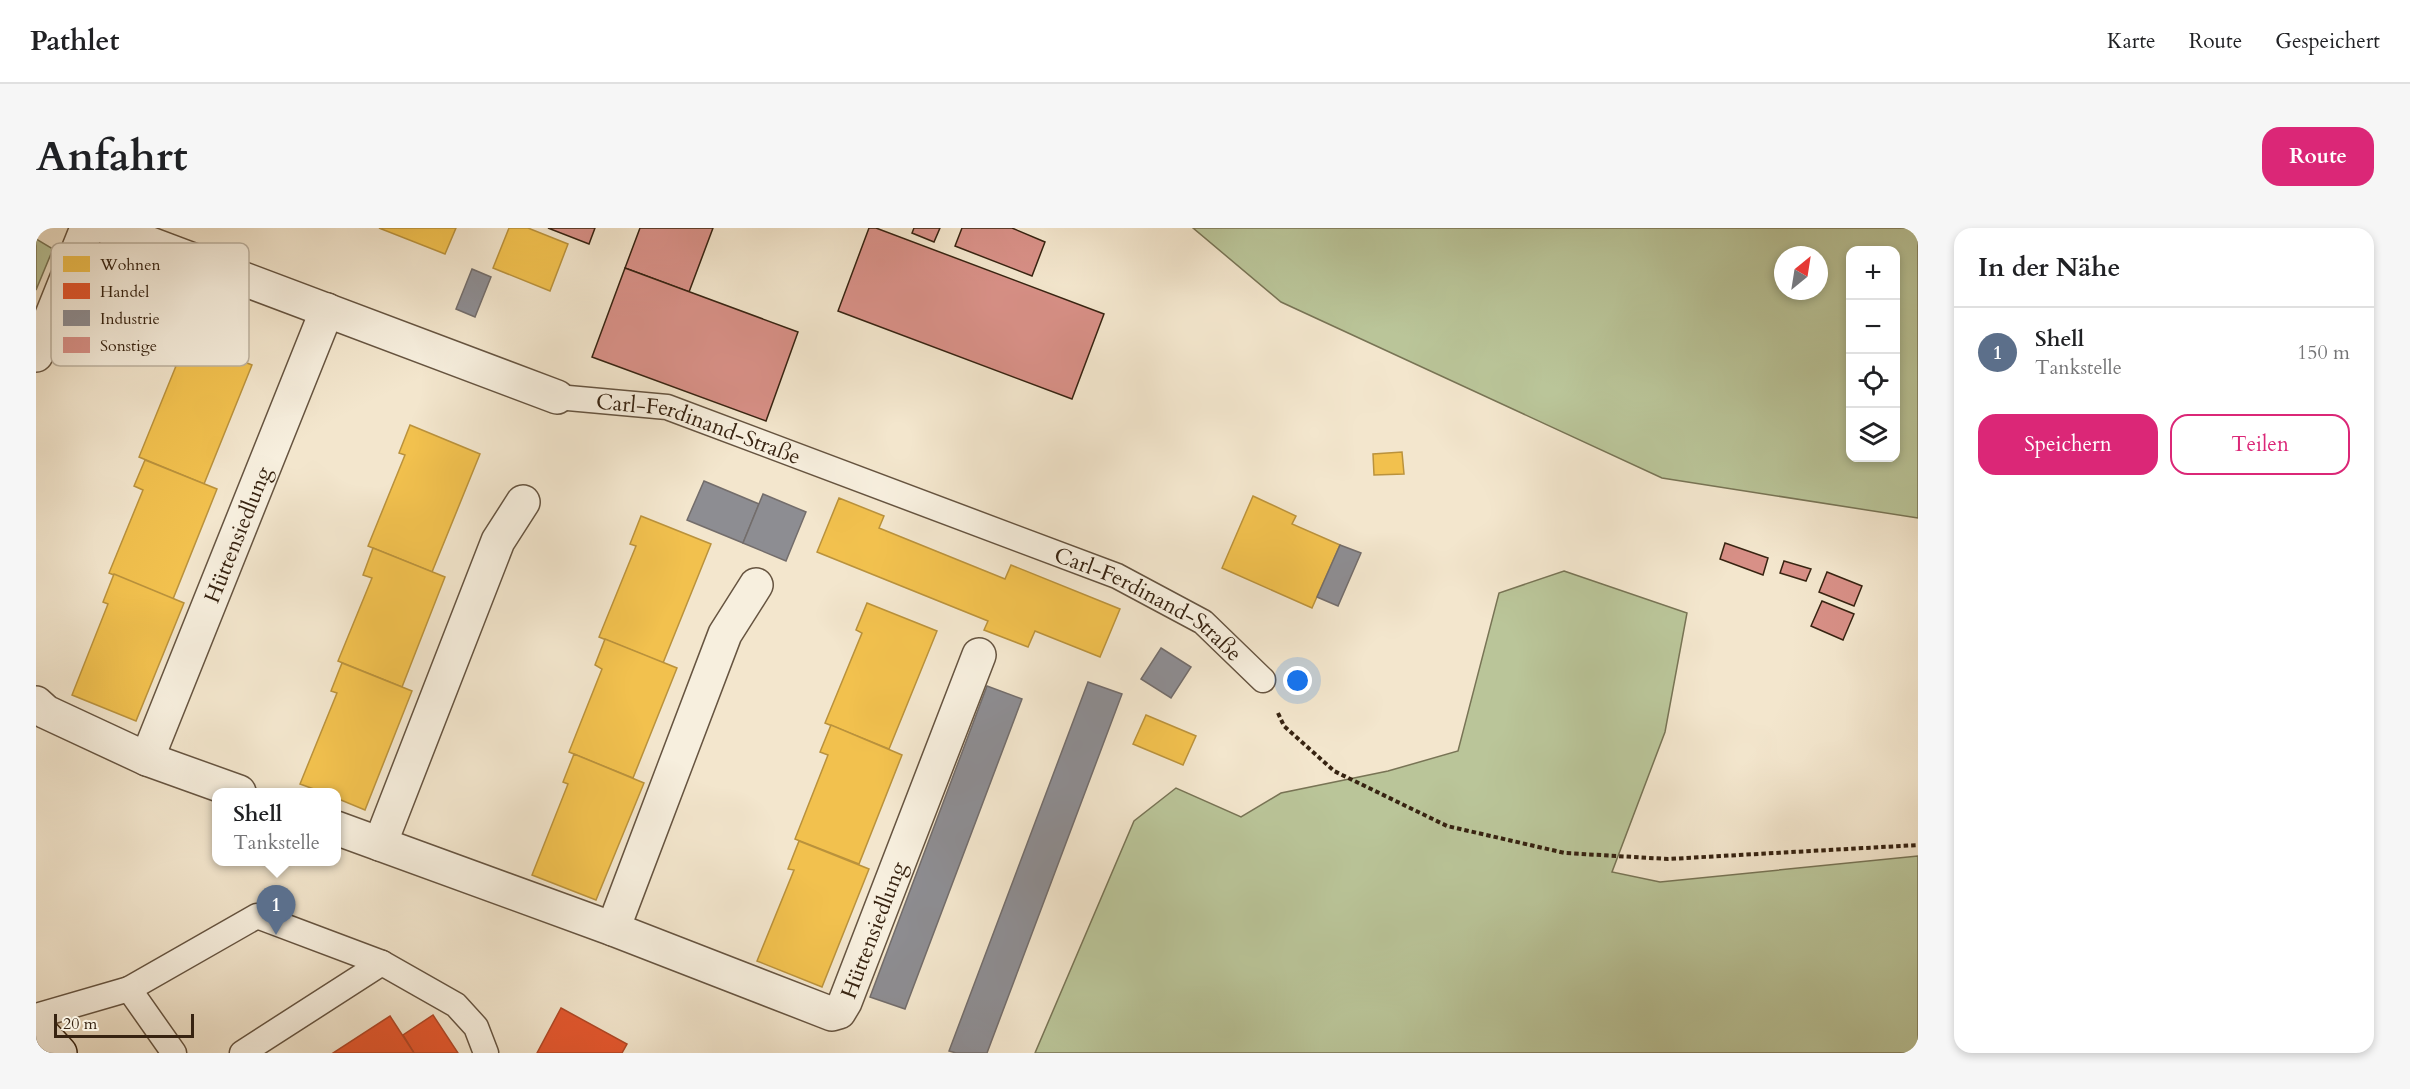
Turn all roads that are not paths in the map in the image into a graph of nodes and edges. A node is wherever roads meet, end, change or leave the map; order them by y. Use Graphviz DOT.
graph roads {
  1 [pos="87,228"];
  2 [pos="108,228"];
  3 [pos="81,243"];
  4 [pos="148,243"];
  5 [pos="249,281"];
  6 [pos="327,310"];
  7 [pos="51,318"];
  8 [pos="36,355"];
  9 [pos="557,397"];
  10 [pos="522,502"];
  11 [pos="756,585"];
  12 [pos="979,656"];
  13 [pos="1263,680"];
  14 [pos="36,704"];
  15 [pos="147,759"];
  16 [pos="228,788"];
  17 [pos="341,830"];
  18 [pos="380,844"];
  19 [pos="613,929"];
  20 [pos="382,963"];
  21 [pos="129,989"];
  22 [pos="36,1016"];
  23 [pos="36,1027"];
  24 [pos="36,1045"];
  25 [pos="38,1053"];
  26 [pos="60,1053"];
  27 [pos="174,1053"];
  28 [pos="242,1053"];
  29 [pos="486,1053"];
  1 -- 3 [label="street"];
  2 -- 4 [label="street, Carl-Ferdinand-Straße"];
  5 -- 6 [label="street, Carl-Ferdinand-Straße"];
  6 -- 9 [label="street, Carl-Ferdinand-Straße"];
  6 -- 15 [label="street, Hüttensiedlung"];
  7 -- 8 [label="street"];
  9 -- 13 [label="lane, Carl-Ferdinand-Straße"];
  10 -- 18 [label="street"];
  11 -- 19 [label="street"];
  12 -- 19 [label="street, Hüttensiedlung"];
  14 -- 15 [label="street"];
  15 -- 16 [label="street"];
  17 -- 18 [label="street, Hüttensiedlung"];
  18 -- 19 [label="street, Hüttensiedlung"];
  20 -- 21 [label="lane"];
  20 -- 28 [label="lane"];
  20 -- 29 [label="lane"];
  21 -- 22 [label="lane"];
  21 -- 27 [label="lane"];
  23 -- 26 [label="street"];
  24 -- 25 [label="street"];
}
